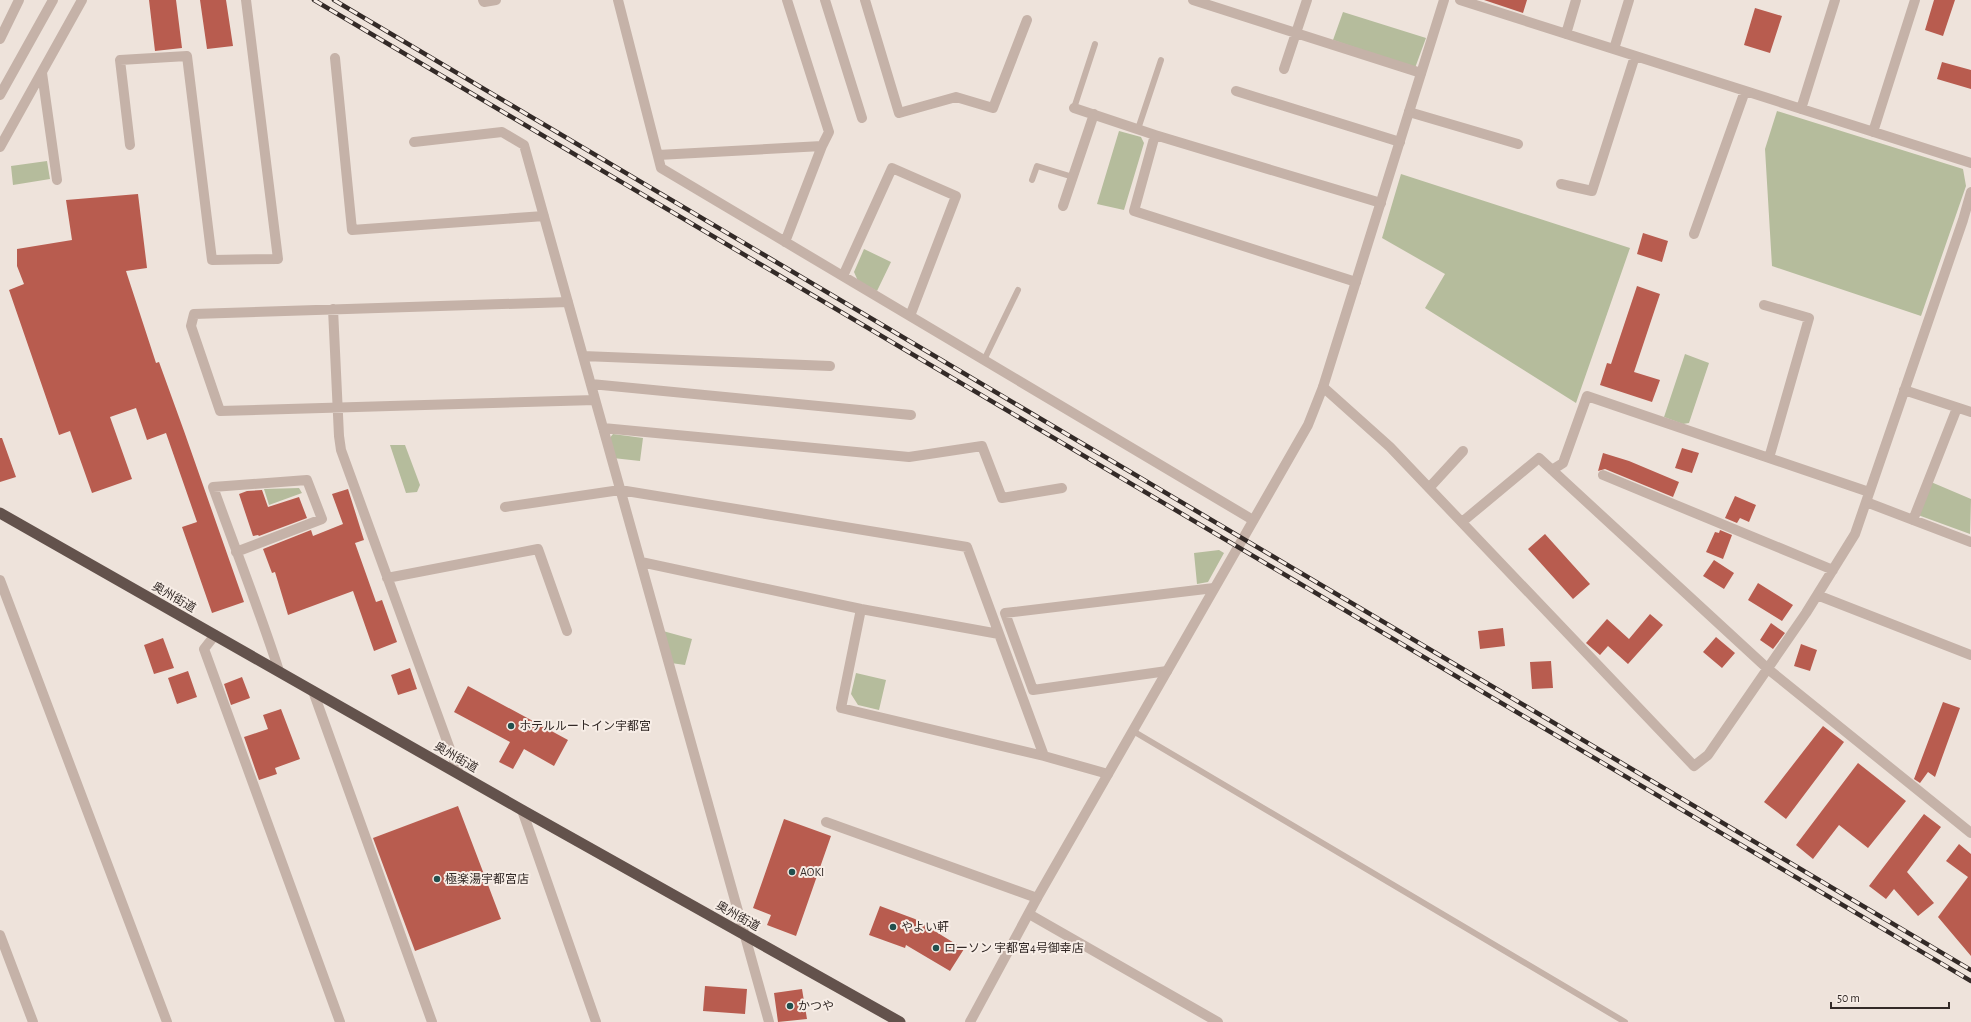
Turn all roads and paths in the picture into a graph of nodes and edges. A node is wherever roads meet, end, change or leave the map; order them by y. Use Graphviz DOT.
graph roads {
  1 [pos="53,0"];
  2 [pos="82,0"];
  3 [pos="246,0"];
  4 [pos="483,0"];
  5 [pos="496,0"];
  6 [pos="618,0"];
  7 [pos="787,0"];
  8 [pos="824,0"];
  9 [pos="865,0"];
  10 [pos="1193,0"];
  11 [pos="1307,0"];
  12 [pos="1444,0"];
  13 [pos="1460,0"];
  14 [pos="1576,0"];
  15 [pos="1629,0"];
  16 [pos="1835,0"];
  17 [pos="1915,0"];
  18 [pos="18,2"];
  19 [pos="1027,20"];
  20 [pos="1296,33"];
  21 [pos="1566,34"];
  22 [pos="0,39"];
  23 [pos="1095,44"];
  24 [pos="1614,49"];
  25 [pos="1635,56"];
  26 [pos="335,58"];
  27 [pos="1161,60"];
  28 [pos="1284,69"];
  29 [pos="42,73"];
  30 [pos="1421,73"];
  31 [pos="1236,91"];
  32 [pos="1745,91"];
  33 [pos="0,95"];
  34 [pos="1074,108"];
  35 [pos="1801,109"];
  36 [pos="1409,112"];
  37 [pos="1094,114"];
  38 [pos="862,118"];
  39 [pos="1138,129"];
  40 [pos="1873,132"];
  41 [pos="1155,135"];
  42 [pos="414,142"];
  43 [pos="1400,142"];
  44 [pos="1518,144"];
  45 [pos="130,145"];
  46 [pos="822,146"];
  47 [pos="0,147"];
  48 [pos="658,155"];
  49 [pos="1971,163"];
  50 [pos="1073,177"];
  51 [pos="57,180"];
  52 [pos="1032,180"];
  53 [pos="1561,184"];
  54 [pos="1971,192"];
  55 [pos="1381,203"];
  56 [pos="1063,206"];
  57 [pos="544,216"];
  58 [pos="1967,222"];
  59 [pos="1694,234"];
  60 [pos="785,242"];
  61 [pos="843,276"];
  62 [pos="1356,282"];
  63 [pos="1018,290"];
  64 [pos="568,302"];
  65 [pos="1764,305"];
  66 [pos="333,309"];
  67 [pos="910,316"];
  68 [pos="583,356"];
  69 [pos="984,360"];
  70 [pos="830,366"];
  71 [pos="591,384"];
  72 [pos="1323,387"];
  73 [pos="1904,390"];
  74 [pos="595,400"];
  75 [pos="337,408"];
  76 [pos="1957,408"];
  77 [pos="1971,412"];
  78 [pos="911,414"];
  79 [pos="603,428"];
  80 [pos="1463,451"];
  81 [pos="1769,458"];
  82 [pos="1552,470"];
  83 [pos="1603,475"];
  84 [pos="1062,488"];
  85 [pos="1429,488"];
  86 [pos="620,490"];
  87 [pos="1869,492"];
  88 [pos="1866,502"];
  89 [pos="506,507"];
  90 [pos="0,513"];
  91 [pos="1253,520"];
  92 [pos="1913,520"];
  93 [pos="1462,522"];
  94 [pos="1971,542"];
  95 [pos="236,552"];
  96 [pos="641,562"];
  97 [pos="1833,570"];
  98 [pos="387,578"];
  99 [pos="0,580"];
  100 [pos="1214,588"];
  101 [pos="1817,595"];
  102 [pos="861,609"];
  103 [pos="567,631"];
  104 [pos="999,634"];
  105 [pos="215,635"];
  106 [pos="1971,655"];
  107 [pos="1768,669"];
  108 [pos="279,671"];
  109 [pos="1167,671"];
  110 [pos="313,691"];
  111 [pos="1133,731"];
  112 [pos="1044,756"];
  113 [pos="459,774"];
  114 [pos="1108,774"];
  115 [pos="522,810"];
  116 [pos="826,822"];
  117 [pos="1971,833"];
  118 [pos="1038,898"];
  119 [pos="1029,914"];
  120 [pos="0,935"];
  121 [pos="744,935"];
  122 [pos="33,1022"];
  123 [pos="167,1022"];
  124 [pos="340,1022"];
  125 [pos="432,1022"];
  126 [pos="596,1022"];
  127 [pos="769,1022"];
  128 [pos="900,1022"];
  129 [pos="970,1022"];
  130 [pos="1218,1022"];
  131 [pos="1625,1022"];
  1 -- 33 [label="street"];
  2 -- 29 [label="street"];
  3 -- 45 [label="street"];
  4 -- 5 [label="street"];
  6 -- 48 [label="street"];
  7 -- 46 [label="street"];
  8 -- 38 [label="street"];
  9 -- 19 [label="street"];
  10 -- 20 [label="street"];
  11 -- 20 [label="street"];
  12 -- 30 [label="street"];
  13 -- 21 [label="street"];
  14 -- 21 [label="street"];
  15 -- 24 [label="street"];
  16 -- 35 [label="street"];
  17 -- 40 [label="street"];
  18 -- 22 [label="street"];
  20 -- 28 [label="street"];
  20 -- 30 [label="street"];
  21 -- 24 [label="street"];
  23 -- 34 [label="lane"];
  24 -- 25 [label="street"];
  25 -- 32 [label="street"];
  25 -- 53 [label="street"];
  26 -- 57 [label="street"];
  27 -- 39 [label="lane"];
  29 -- 47 [label="street"];
  29 -- 51 [label="street"];
  30 -- 36 [label="street"];
  31 -- 43 [label="street"];
  32 -- 35 [label="street"];
  32 -- 59 [label="street"];
  34 -- 37 [label="street"];
  35 -- 40 [label="street"];
  36 -- 43 [label="street"];
  36 -- 44 [label="street"];
  37 -- 39 [label="street"];
  37 -- 50 [label="street"];
  39 -- 41 [label="street"];
  40 -- 49 [label="street"];
  41 -- 55 [label="street"];
  41 -- 62 [label="street"];
  42 -- 57 [label="street"];
  43 -- 55 [label="street"];
  46 -- 48 [label="street"];
  46 -- 60 [label="street"];
  48 -- 60 [label="street"];
  50 -- 52 [label="lane"];
  50 -- 56 [label="street"];
  54 -- 58 [label="street"];
  55 -- 62 [label="street"];
  57 -- 64 [label="street"];
  58 -- 73 [label="street"];
  60 -- 61 [label="street"];
  61 -- 67 [label="street"];
  61 -- 67 [label="street"];
  62 -- 72 [label="street"];
  63 -- 69 [label="lane"];
  64 -- 66 [label="street"];
  64 -- 68 [label="street"];
  65 -- 81 [label="street"];
  66 -- 75 [label="street"];
  66 -- 75 [label="street"];
  67 -- 69 [label="street"];
  68 -- 70 [label="street"];
  68 -- 71 [label="street"];
  69 -- 91 [label="street"];
  71 -- 74 [label="street"];
  71 -- 78 [label="street"];
  72 -- 85 [label="street"];
  72 -- 91 [label="street"];
  73 -- 76 [label="street"];
  73 -- 87 [label="street"];
  74 -- 75 [label="street"];
  74 -- 79 [label="street"];
  75 -- 98 [label="street"];
  76 -- 77 [label="street"];
  76 -- 92 [label="street"];
  79 -- 84 [label="street"];
  79 -- 86 [label="street"];
  80 -- 85 [label="street"];
  81 -- 82 [label="street"];
  81 -- 87 [label="street"];
  82 -- 93 [label="street"];
  82 -- 107 [label="street"];
  83 -- 97 [label="street"];
  85 -- 93 [label="street"];
  86 -- 89 [label="street"];
  86 -- 96 [label="street"];
  86 -- 104 [label="street"];
  87 -- 88 [label="street"];
  88 -- 92 [label="street"];
  88 -- 97 [label="street"];
  90 -- 105 [label="highway, 奥州街道"];
  91 -- 100 [label="street"];
  92 -- 94 [label="street"];
  93 -- 107 [label="street"];
  95 -- 95 [label="street"];
  95 -- 108 [label="street"];
  96 -- 102 [label="street"];
  96 -- 121 [label="street"];
  97 -- 101 [label="street"];
  98 -- 103 [label="street"];
  98 -- 113 [label="street"];
  99 -- 123 [label="street"];
  100 -- 109 [label="street"];
  100 -- 109 [label="street"];
  101 -- 106 [label="street"];
  101 -- 107 [label="street"];
  102 -- 104 [label="street"];
  102 -- 112 [label="street"];
  104 -- 112 [label="street"];
  105 -- 108 [label="highway, 奥州街道"];
  105 -- 124 [label="street"];
  107 -- 117 [label="street"];
  108 -- 110 [label="highway, 奥州街道"];
  109 -- 111 [label="street"];
  110 -- 113 [label="highway, 奥州街道"];
  110 -- 125 [label="street"];
  111 -- 114 [label="street"];
  111 -- 131 [label="lane"];
  112 -- 114 [label="street"];
  113 -- 115 [label="highway, 奥州街道"];
  114 -- 118 [label="street"];
  115 -- 121 [label="highway, 奥州街道"];
  115 -- 126 [label="street"];
  116 -- 118 [label="street"];
  118 -- 119 [label="street"];
  119 -- 129 [label="street"];
  119 -- 130 [label="street"];
  120 -- 122 [label="street"];
  121 -- 127 [label="street"];
  121 -- 128 [label="highway, 奥州街道"];
}
